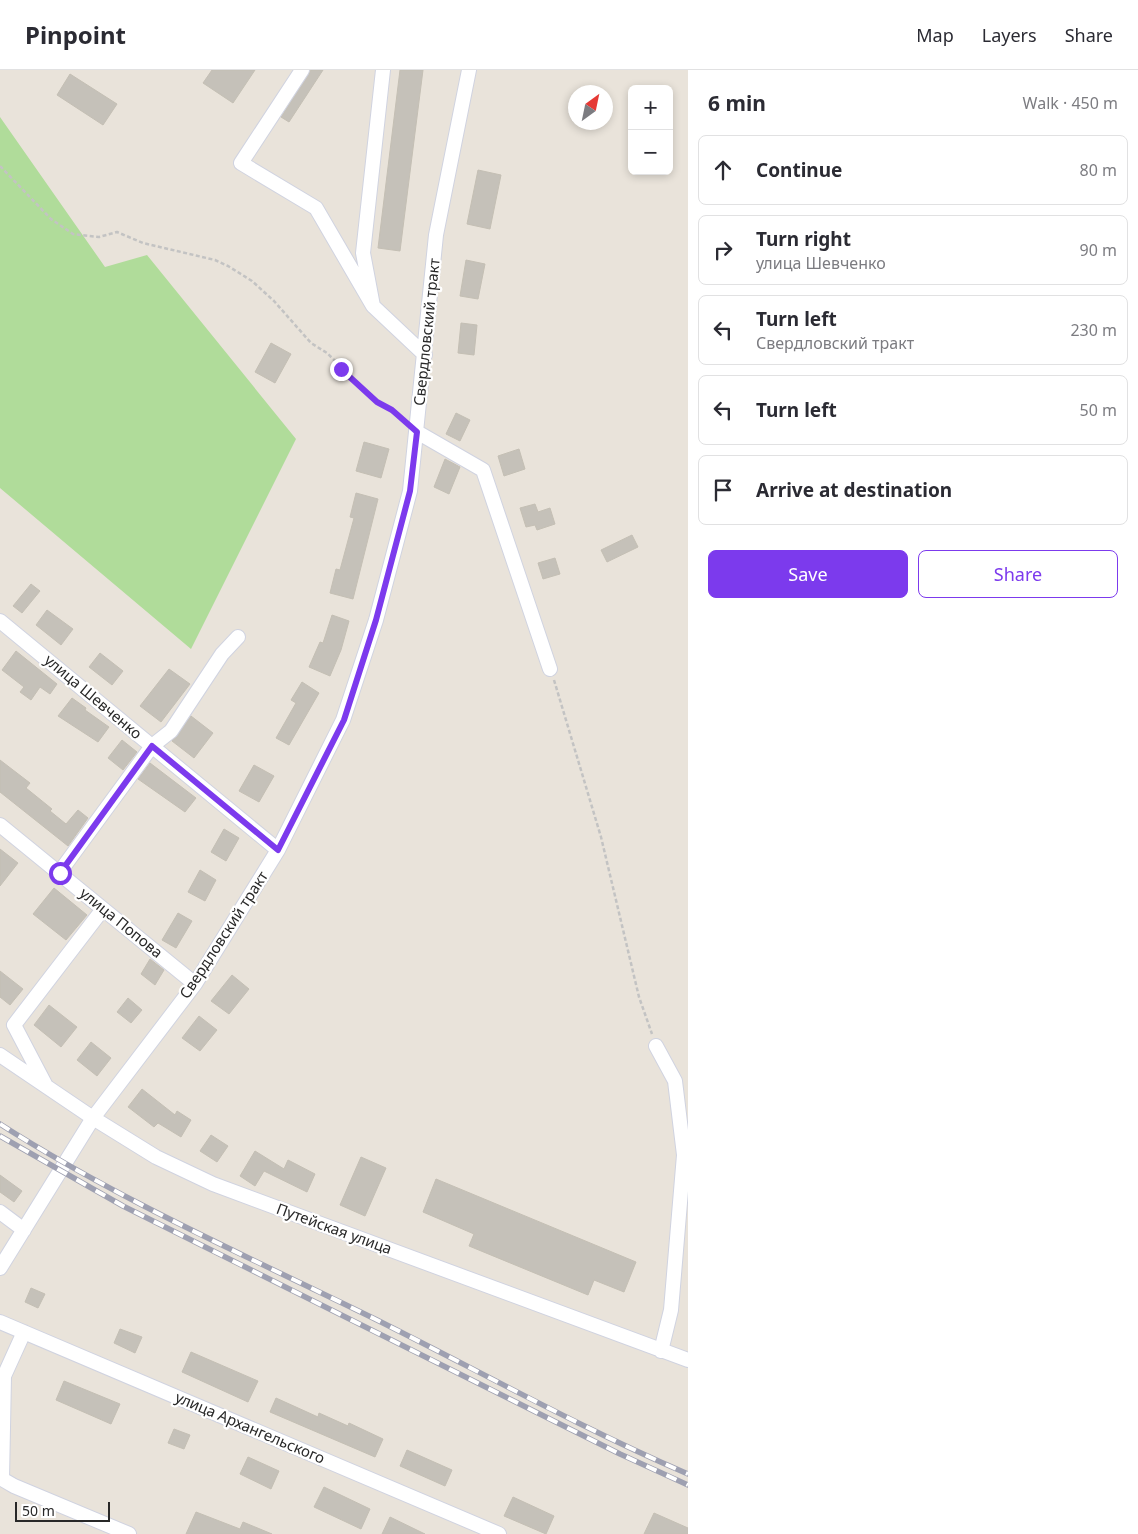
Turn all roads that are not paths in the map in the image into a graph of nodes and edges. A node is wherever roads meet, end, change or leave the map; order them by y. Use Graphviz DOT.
graph roads {
  1 [pos="302,70"];
  2 [pos="383,70"];
  3 [pos="469,70"];
  4 [pos="373,306"];
  5 [pos="425,355"];
  6 [pos="417,432"];
  7 [pos="0,621"];
  8 [pos="238,637"];
  9 [pos="550,669"];
  10 [pos="152,746"];
  11 [pos="0,825"];
  12 [pos="278,850"];
  13 [pos="60,873"];
  14 [pos="103,909"];
  15 [pos="195,984"];
  16 [pos="656,1046"];
  17 [pos="0,1055"];
  18 [pos="46,1086"];
  19 [pos="93,1118"];
  20 [pos="684,1204"];
  21 [pos="0,1212"];
  22 [pos="24,1230"];
  23 [pos="0,1268"];
  24 [pos="0,1322"];
  25 [pos="24,1332"];
  26 [pos="661,1351"];
  27 [pos="688,1360"];
  28 [pos="1,1480"];
  29 [pos="129,1534"];
  30 [pos="499,1534"];
  1 -- 4 [label="street"];
  2 -- 4 [label="street"];
  3 -- 5 [label="street, Свердловский тракт"];
  4 -- 5 [label="street"];
  5 -- 6 [label="street, Свердловский тракт"];
  6 -- 9 [label="street"];
  6 -- 12 [label="street, Свердловский тракт"];
  7 -- 10 [label="street, улица Шевченко"];
  8 -- 10 [label="street"];
  10 -- 12 [label="street, улица Шевченко"];
  10 -- 13 [label="street"];
  11 -- 13 [label="street, улица Попова"];
  12 -- 15 [label="street, Свердловский тракт"];
  13 -- 14 [label="street, улица Попова"];
  14 -- 15 [label="street, улица Попова"];
  14 -- 18 [label="street"];
  15 -- 19 [label="street, Свердловский тракт"];
  16 -- 20 [label="street"];
  17 -- 18 [label="street, Путейская улица"];
  18 -- 19 [label="street, Путейская улица"];
  19 -- 22 [label="street, Свердловский тракт"];
  19 -- 26 [label="street, Путейская улица"];
  20 -- 26 [label="street"];
  21 -- 22 [label="street"];
  22 -- 23 [label="street, Свердловский тракт"];
  24 -- 25 [label="street, улица Архангельского"];
  25 -- 28 [label="street"];
  25 -- 30 [label="street, улица Архангельского"];
  26 -- 27 [label="street, Путейская улица"];
  28 -- 29 [label="street"];
}
